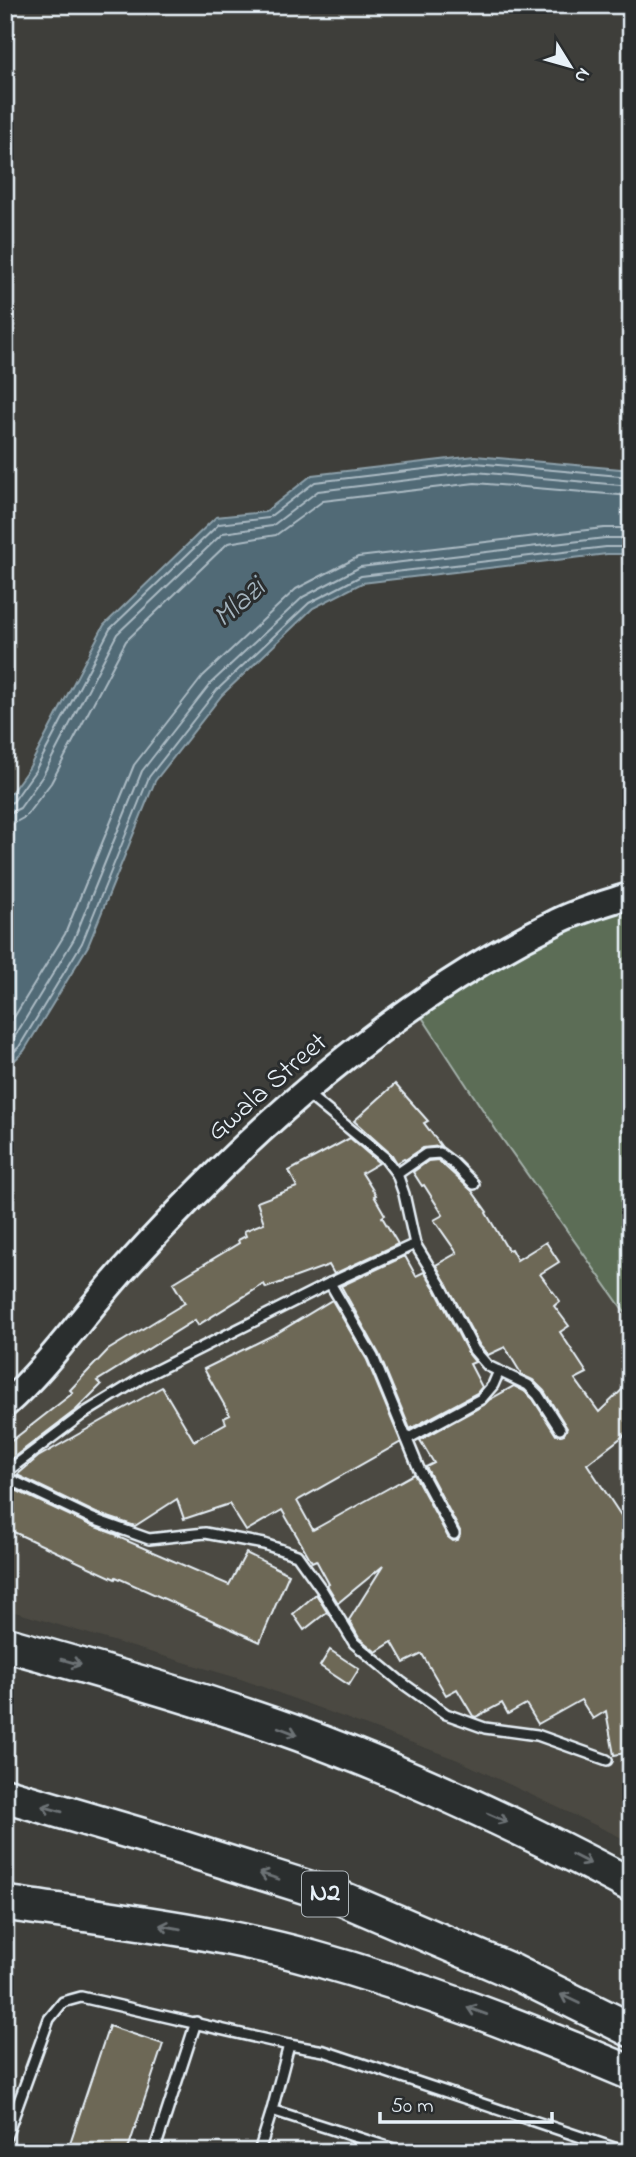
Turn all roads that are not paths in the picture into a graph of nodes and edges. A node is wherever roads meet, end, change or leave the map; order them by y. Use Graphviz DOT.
graph roads {
  1 [pos="631,895"];
  2 [pos="305,1093"];
  3 [pos="397,1174"];
  4 [pos="474,1184"];
  5 [pos="415,1244"];
  6 [pos="330,1283"];
  7 [pos="499,1371"];
  8 [pos="5,1405"];
  9 [pos="560,1429"];
  10 [pos="407,1439"];
  11 [pos="5,1475"];
  12 [pos="454,1534"];
  13 [pos="5,1644"];
  14 [pos="607,1760"];
  15 [pos="5,1795"];
  16 [pos="631,1885"];
  17 [pos="5,1903"];
  18 [pos="196,2022"];
  19 [pos="631,2030"];
  20 [pos="289,2045"];
  21 [pos="631,2073"];
  22 [pos="272,2110"];
  23 [pos="5,2140"];
  24 [pos="154,2152"];
  25 [pos="259,2152"];
  26 [pos="403,2152"];
  27 [pos="626,2152"];
  1 -- 2 [label="street, Gwala Street"];
  2 -- 3 [label="lane"];
  2 -- 8 [label="street, Gwala Street"];
  3 -- 4 [label="lane"];
  3 -- 5 [label="lane"];
  5 -- 6 [label="lane"];
  5 -- 7 [label="lane"];
  6 -- 10 [label="lane"];
  6 -- 11 [label="lane"];
  7 -- 9 [label="lane"];
  7 -- 10 [label="lane"];
  10 -- 12 [label="lane"];
  11 -- 14 [label="lane"];
  13 -- 16 [label="highway, one-way"];
  19 -- 15 [label="highway, N2, one-way"];
  21 -- 17 [label="highway, one-way"];
  18 -- 20 [label="lane"];
  18 -- 23 [label="lane"];
  18 -- 24 [label="lane"];
  20 -- 22 [label="lane"];
  20 -- 27 [label="lane"];
  22 -- 25 [label="lane"];
  22 -- 26 [label="lane"];
}
